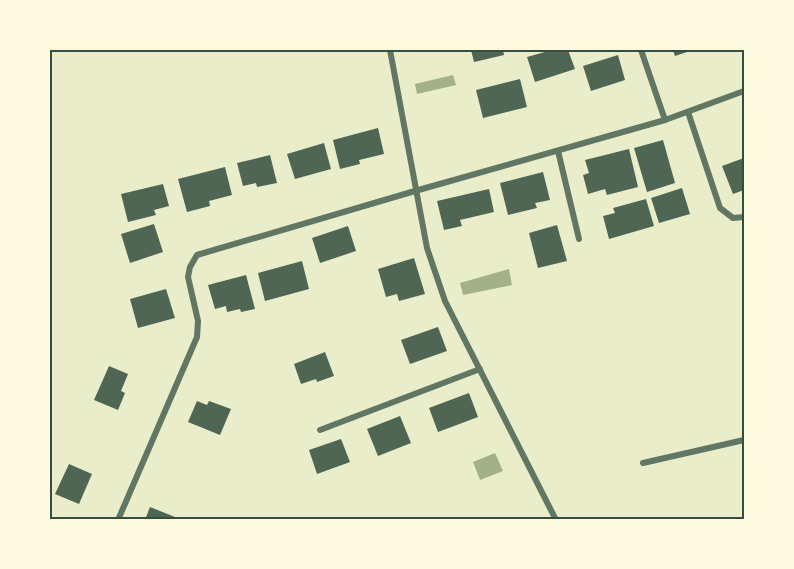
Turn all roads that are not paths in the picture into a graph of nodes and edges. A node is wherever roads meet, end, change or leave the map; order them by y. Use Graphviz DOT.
graph roads {
  1 [pos="390,50"];
  2 [pos="641,50"];
  3 [pos="744,91"];
  4 [pos="688,112"];
  5 [pos="665,120"];
  6 [pos="558,150"];
  7 [pos="415,190"];
  8 [pos="744,217"];
  9 [pos="579,239"];
  10 [pos="480,369"];
  11 [pos="320,430"];
  12 [pos="744,440"];
  13 [pos="643,463"];
  14 [pos="118,519"];
  15 [pos="556,519"];
  1 -- 7 [label="street"];
  2 -- 5 [label="street"];
  3 -- 4 [label="street"];
  4 -- 5 [label="street"];
  4 -- 8 [label="street"];
  5 -- 6 [label="street"];
  6 -- 7 [label="street"];
  6 -- 9 [label="street"];
  7 -- 10 [label="street"];
  7 -- 14 [label="street"];
  10 -- 11 [label="street"];
  10 -- 15 [label="street"];
  12 -- 13 [label="street"];
}
